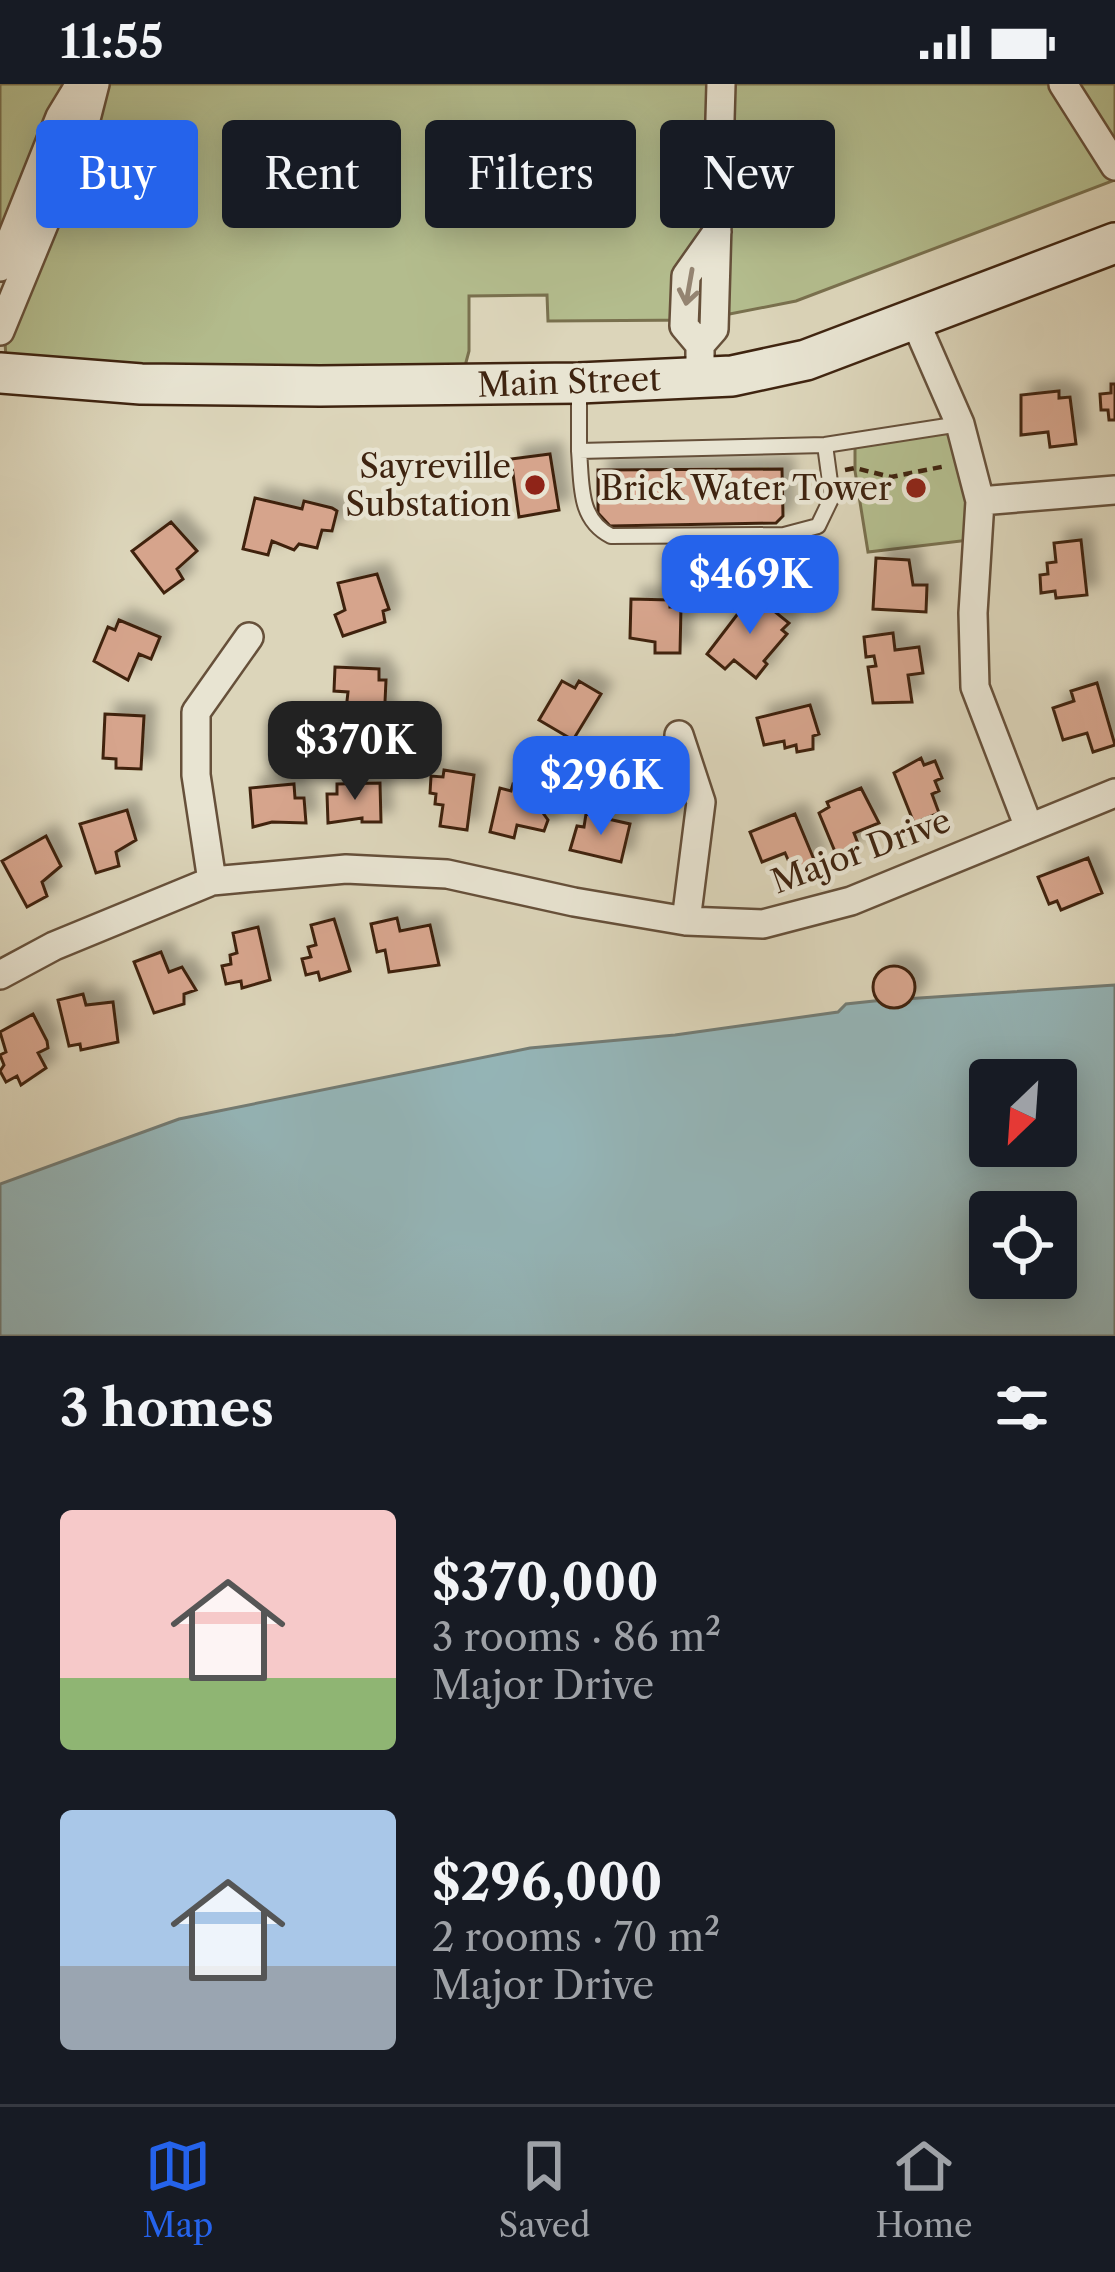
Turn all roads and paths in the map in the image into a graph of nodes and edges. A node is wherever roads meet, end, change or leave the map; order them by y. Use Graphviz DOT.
graph roads {
  1 [pos="80,84"];
  2 [pos="95,84"];
  3 [pos="721,84"];
  4 [pos="1064,84"];
  5 [pos="1113,153"];
  6 [pos="1115,243"];
  7 [pos="0,267"];
  8 [pos="915,321"];
  9 [pos="0,331"];
  10 [pos="700,361"];
  11 [pos="0,373"];
  12 [pos="579,383"];
  13 [pos="960,424"];
  14 [pos="826,446"];
  15 [pos="580,451"];
  16 [pos="828,472"];
  17 [pos="948,478"];
  18 [pos="1115,490"];
  19 [pos="980,501"];
  20 [pos="250,637"];
  21 [pos="679,734"];
  22 [pos="1115,793"];
  23 [pos="1028,825"];
  24 [pos="212,881"];
  25 [pos="686,921"];
  26 [pos="0,975"];
  1 -- 7 [label="street"];
  2 -- 9 [label="street"];
  3 -- 10 [label="street"];
  4 -- 5 [label="street"];
  6 -- 8 [label="main road, Main Street"];
  8 -- 10 [label="main road, Main Street"];
  8 -- 13 [label="street"];
  10 -- 12 [label="main road, Main Street"];
  11 -- 12 [label="main road, Main Street"];
  12 -- 15 [label="lane"];
  13 -- 14 [label="lane"];
  13 -- 19 [label="street"];
  14 -- 15 [label="lane"];
  14 -- 16 [label="lane"];
  15 -- 16 [label="lane"];
  16 -- 17 [label="path"];
  18 -- 19 [label="street"];
  19 -- 23 [label="street"];
  20 -- 24 [label="street"];
  21 -- 25 [label="street"];
  22 -- 23 [label="street, Major Drive"];
  23 -- 25 [label="street, Major Drive"];
  24 -- 25 [label="street, Major Drive"];
  24 -- 26 [label="street, Major Drive"];
}
